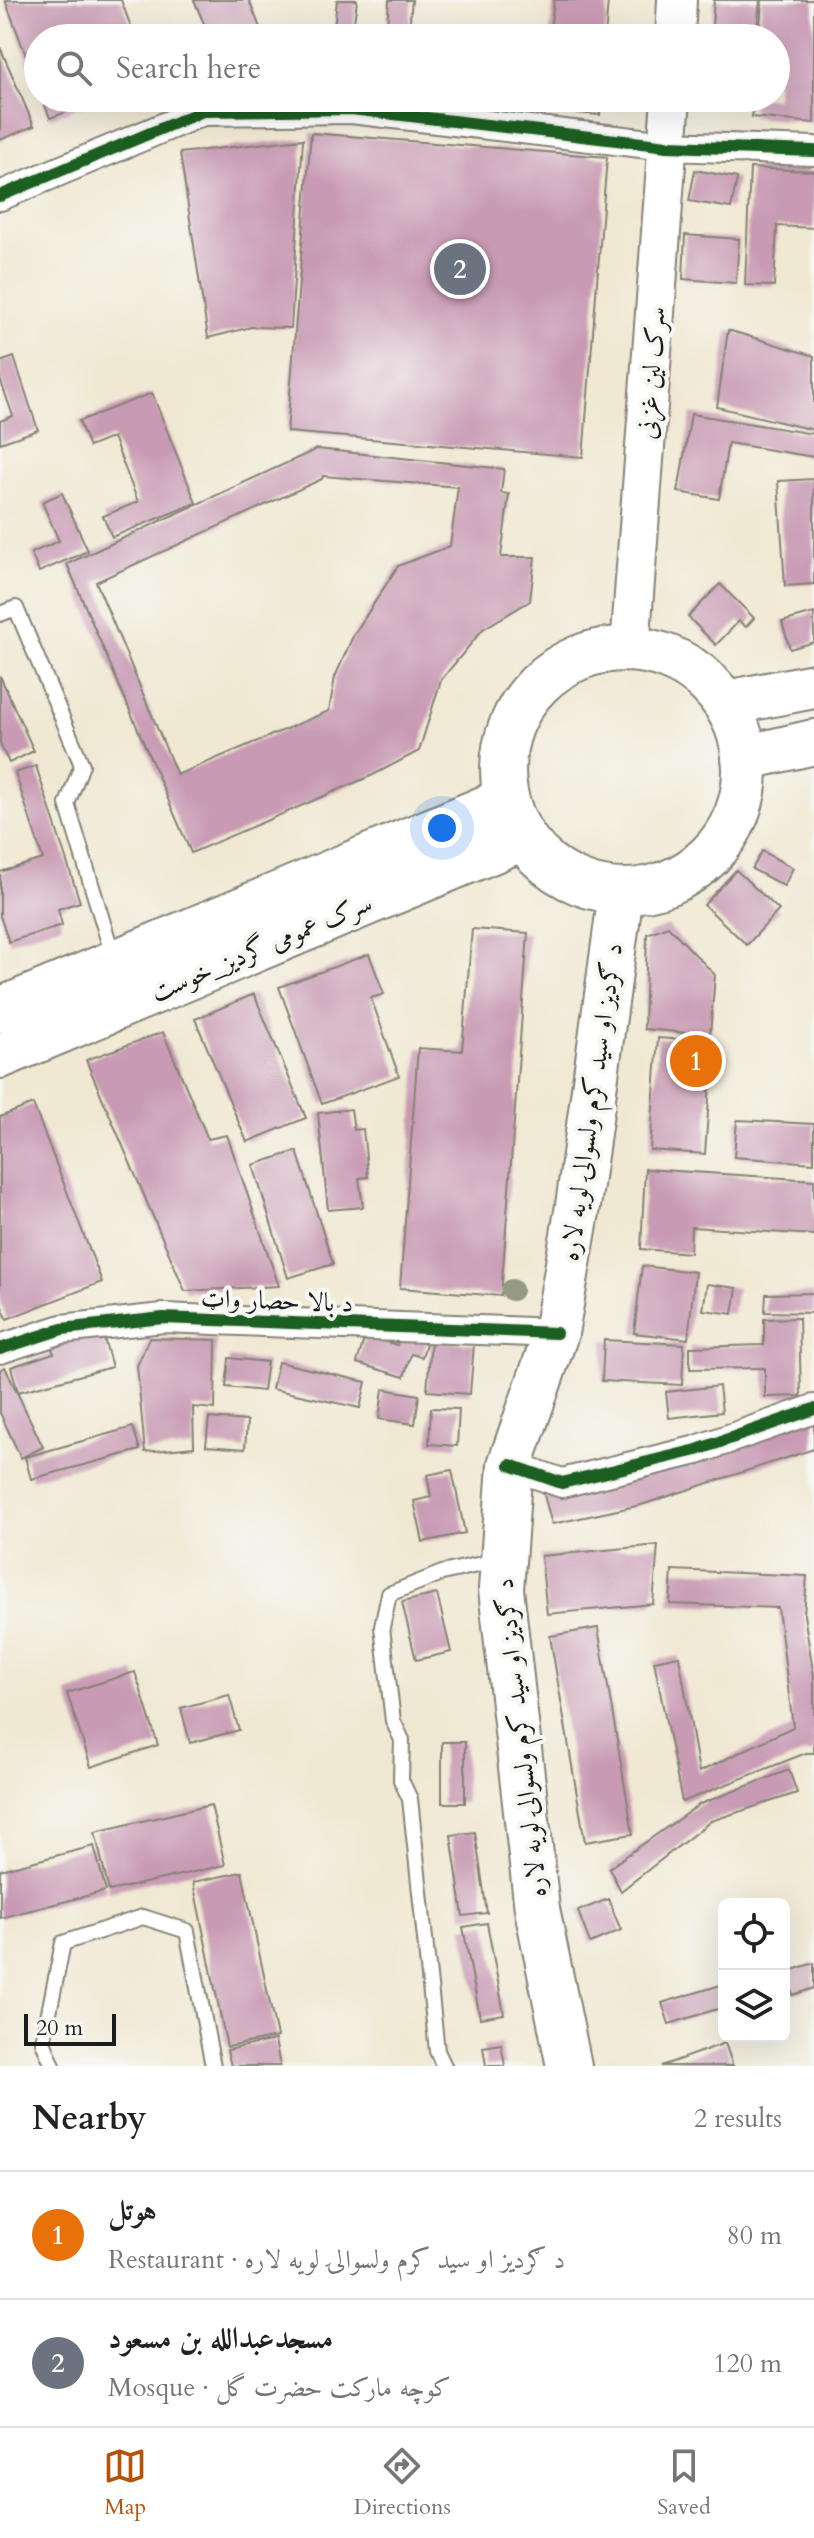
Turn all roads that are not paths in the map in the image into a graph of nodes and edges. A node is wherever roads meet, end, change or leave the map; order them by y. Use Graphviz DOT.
graph roads {
  1 [pos="677,0"];
  2 [pos="676,24"];
  3 [pos="201,112"];
  4 [pos="377,112"];
  5 [pos="670,112"];
  6 [pos="667,146"];
  7 [pos="814,151"];
  8 [pos="0,196"];
  9 [pos="0,614"];
  10 [pos="630,648"];
  11 [pos="814,686"];
  12 [pos="726,703"];
  13 [pos="814,742"];
  14 [pos="744,758"];
  15 [pos="514,819"];
  16 [pos="621,893"];
  17 [pos="115,962"];
  18 [pos="0,1010"];
  19 [pos="0,1056"];
  20 [pos="556,1333"];
  21 [pos="0,1349"];
  22 [pos="814,1409"];
  23 [pos="510,1465"];
  24 [pos="503,1560"];
  25 [pos="53,2066"];
  26 [pos="213,2066"];
  27 [pos="444,2066"];
  28 [pos="569,2066"];
  1 -- 2 [label="main road"];
  3 -- 8 [label="street"];
  4 -- 6 [label="street"];
  5 -- 6 [label="main road, سرک لین غزنی"];
  6 -- 7 [label="street"];
  6 -- 10 [label="main road, سرک لین غزنی"];
  9 -- 17 [label="lane"];
  10 -- 12 [label="highway"];
  10 -- 15 [label="highway"];
  11 -- 12 [label="highway"];
  12 -- 14 [label="highway"];
  13 -- 14 [label="highway"];
  14 -- 16 [label="highway"];
  15 -- 16 [label="highway"];
  15 -- 17 [label="highway, سرک عمومی گردیز_خوست"];
  15 -- 19 [label="highway, سرک عمومی گردیز_خوست"];
  16 -- 20 [label="highway, د ګردیز او سید کرم ولسوالۍ لویه لاره"];
  17 -- 18 [label="highway, سرک عمومی گردیز_خوست"];
  20 -- 21 [label="street, د بالا حصار واټ"];
  20 -- 23 [label="highway, د ګردیز او سید کرم ولسوالۍ لویه لاره"];
  22 -- 23 [label="street"];
  23 -- 24 [label="highway, د ګردیز او سید کرم ولسوالۍ لویه لاره"];
  24 -- 27 [label="lane"];
  24 -- 28 [label="highway, د ګردیز او سید کرم ولسوالۍ لویه لاره"];
  25 -- 26 [label="lane"];
}
